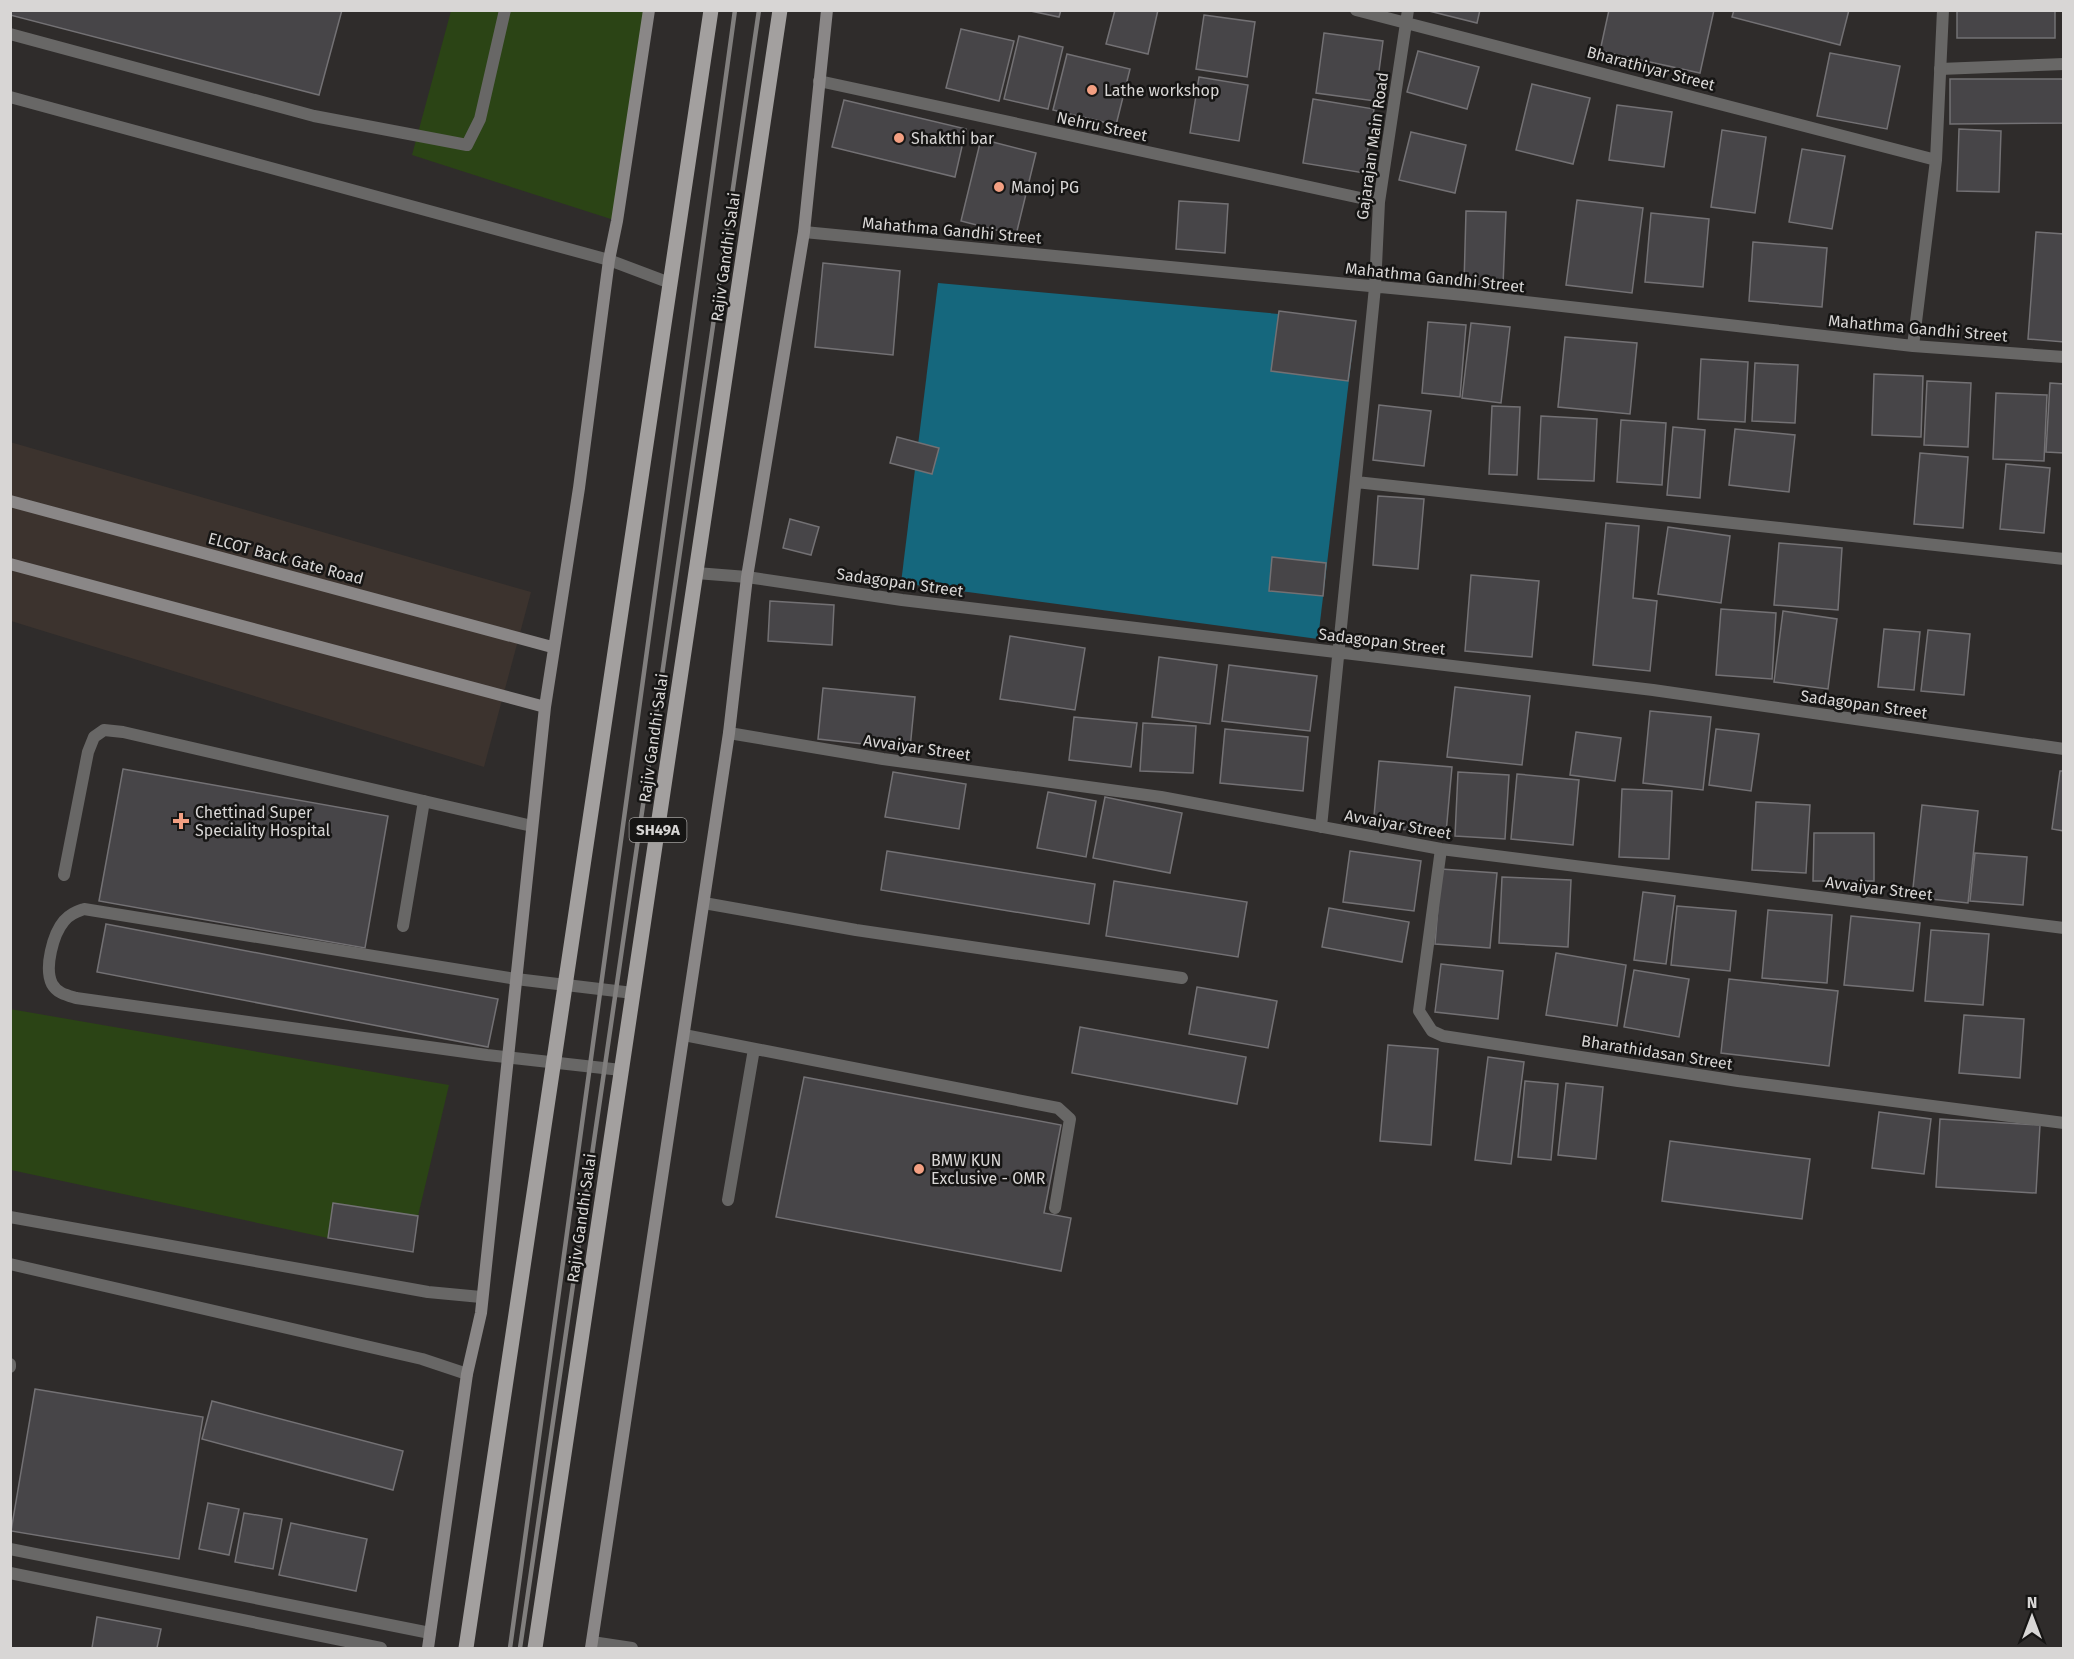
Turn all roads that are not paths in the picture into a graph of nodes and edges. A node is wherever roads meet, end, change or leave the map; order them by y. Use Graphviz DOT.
graph roads {
  1 [pos="505,10"];
  2 [pos="650,10"];
  3 [pos="711,10"];
  4 [pos="780,10"];
  5 [pos="827,10"];
  6 [pos="1356,10"];
  7 [pos="1943,10"];
  8 [pos="1407,16"];
  9 [pos="10,34"];
  10 [pos="2064,64"];
  11 [pos="1940,69"];
  12 [pos="819,81"];
  13 [pos="10,97"];
  14 [pos="1936,160"];
  15 [pos="1378,202"];
  16 [pos="804,232"];
  17 [pos="609,260"];
  18 [pos="670,283"];
  19 [pos="1375,287"];
  20 [pos="1913,346"];
  21 [pos="2064,357"];
  22 [pos="1356,482"];
  23 [pos="10,501"];
  24 [pos="2064,559"];
  25 [pos="10,564"];
  26 [pos="696,573"];
  27 [pos="747,577"];
  28 [pos="552,647"];
  29 [pos="1339,653"];
  30 [pos="545,707"];
  31 [pos="729,733"];
  32 [pos="2064,749"];
  33 [pos="424,801"];
  34 [pos="532,826"];
  35 [pos="1321,827"];
  36 [pos="1441,849"];
  37 [pos="64,875"];
  38 [pos="704,903"];
  39 [pos="403,926"];
  40 [pos="2064,928"];
  41 [pos="1182,978"];
  42 [pos="516,979"];
  43 [pos="565,985"];
  44 [pos="633,993"];
  45 [pos="684,1035"];
  46 [pos="754,1049"];
  47 [pos="507,1058"];
  48 [pos="554,1064"];
  49 [pos="621,1070"];
  50 [pos="2064,1123"];
  51 [pos="728,1200"];
  52 [pos="1055,1208"];
  53 [pos="10,1217"];
  54 [pos="10,1264"];
  55 [pos="481,1298"];
  56 [pos="467,1374"];
  57 [pos="10,1549"];
  58 [pos="10,1573"];
  59 [pos="430,1634"];
  60 [pos="591,1645"];
  61 [pos="381,1648"];
  62 [pos="428,1648"];
  63 [pos="466,1648"];
  64 [pos="535,1648"];
  65 [pos="632,1648"];
  1 -- 9 [label="street"];
  2 -- 17 [label="street"];
  3 -- 18 [label="main road"];
  4 -- 26 [label="main road, Rajiv Gandhi Salai / SH49A"];
  5 -- 12 [label="street"];
  6 -- 8 [label="street, Bharathiyar Street"];
  7 -- 11 [label="street"];
  8 -- 14 [label="street, Bharathiyar Street"];
  8 -- 15 [label="street, Gajarajan Main Road"];
  10 -- 11 [label="street"];
  11 -- 14 [label="street"];
  12 -- 15 [label="street, Nehru Street"];
  12 -- 16 [label="street"];
  13 -- 17 [label="street"];
  14 -- 20 [label="street"];
  15 -- 19 [label="street, Gajarajan Main Road"];
  16 -- 19 [label="street, Mahathma Gandhi Street"];
  16 -- 27 [label="street"];
  17 -- 18 [label="street"];
  17 -- 28 [label="street"];
  18 -- 43 [label="main road"];
  19 -- 20 [label="street, Mahathma Gandhi Street"];
  19 -- 22 [label="street, Gajarajan Main Road"];
  20 -- 21 [label="street, Mahathma Gandhi Street"];
  22 -- 24 [label="street"];
  22 -- 29 [label="street, Gajarajan Main Road"];
  23 -- 28 [label="street, ELCOT Back Gate Road"];
  25 -- 30 [label="street"];
  26 -- 27 [label="street, Sadagopan Street"];
  26 -- 44 [label="main road, Rajiv Gandhi Salai / SH49A"];
  27 -- 29 [label="street, Sadagopan Street"];
  27 -- 31 [label="street"];
  28 -- 30 [label="street"];
  29 -- 32 [label="street, Sadagopan Street"];
  29 -- 35 [label="street, Gajarajan Main Road"];
  30 -- 34 [label="street"];
  31 -- 35 [label="street, Avvaiyar Street"];
  31 -- 38 [label="street"];
  33 -- 34 [label="street"];
  33 -- 37 [label="street"];
  33 -- 39 [label="street"];
  34 -- 42 [label="street"];
  35 -- 36 [label="street, Avvaiyar Street"];
  36 -- 40 [label="street, Avvaiyar Street"];
  36 -- 50 [label="street, Bharathidasan Street"];
  38 -- 41 [label="street"];
  38 -- 45 [label="street"];
  42 -- 43 [label="street"];
  42 -- 47 [label="street"];
  42 -- 47 [label="street"];
  43 -- 44 [label="street"];
  43 -- 48 [label="main road"];
  44 -- 49 [label="main road, Rajiv Gandhi Salai / SH49A"];
  45 -- 46 [label="street"];
  45 -- 60 [label="street"];
  46 -- 51 [label="street"];
  46 -- 52 [label="street"];
  47 -- 48 [label="street"];
  47 -- 55 [label="street"];
  48 -- 49 [label="street"];
  48 -- 63 [label="main road"];
  49 -- 64 [label="main road, Rajiv Gandhi Salai / SH49A"];
  53 -- 55 [label="street"];
  54 -- 56 [label="street"];
  55 -- 56 [label="street"];
  56 -- 59 [label="street"];
  57 -- 59 [label="street"];
  58 -- 61 [label="street"];
  59 -- 62 [label="street"];
  60 -- 65 [label="street"];
}
